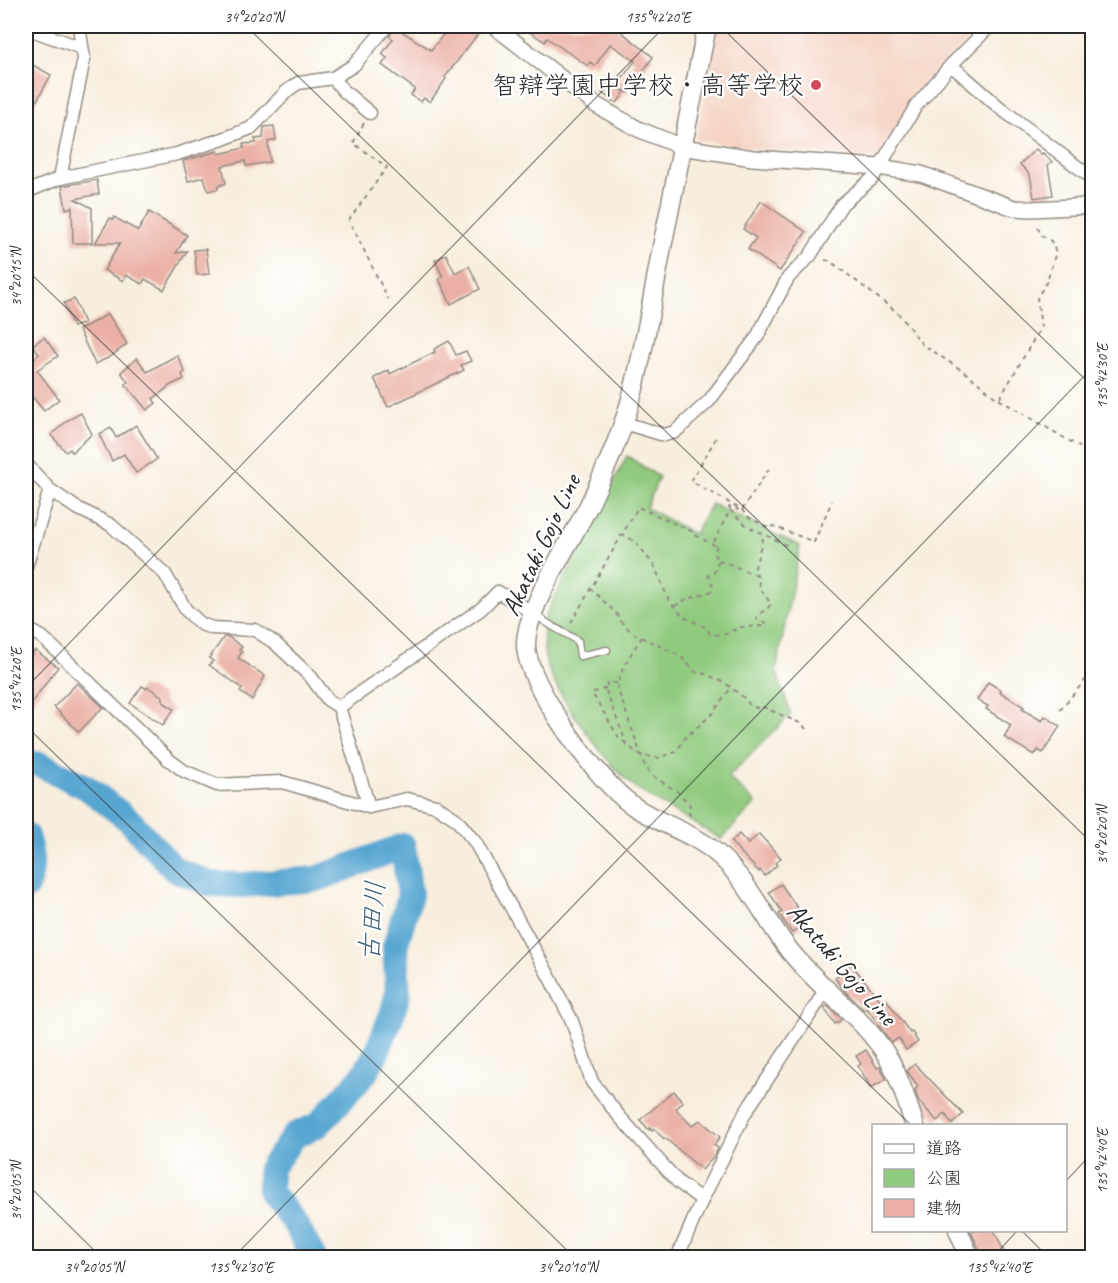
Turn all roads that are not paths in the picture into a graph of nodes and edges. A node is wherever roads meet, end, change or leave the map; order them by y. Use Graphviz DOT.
graph roads {
  1 [pos="79,26"];
  2 [pos="387,26"];
  3 [pos="494,26"];
  4 [pos="707,26"];
  5 [pos="990,26"];
  6 [pos="26,28"];
  7 [pos="82,48"];
  8 [pos="951,65"];
  9 [pos="333,78"];
  10 [pos="370,113"];
  11 [pos="682,147"];
  12 [pos="879,167"];
  13 [pos="60,178"];
  14 [pos="1092,178"];
  15 [pos="26,192"];
  16 [pos="1092,206"];
  17 [pos="624,423"];
  18 [pos="26,464"];
  19 [pos="50,490"];
  20 [pos="26,567"];
  21 [pos="532,612"];
  22 [pos="26,628"];
  23 [pos="607,650"];
  24 [pos="339,707"];
  25 [pos="369,807"];
  26 [pos="825,988"];
  27 [pos="915,1124"];
  28 [pos="702,1200"];
  29 [pos="959,1232"];
  30 [pos="677,1257"];
  31 [pos="970,1257"];
  1 -- 7 [label="street"];
  2 -- 9 [label="street"];
  3 -- 11 [label="street"];
  4 -- 11 [label="main road, Akataki Gojo Line"];
  5 -- 8 [label="street"];
  6 -- 7 [label="street"];
  7 -- 13 [label="street"];
  8 -- 12 [label="street"];
  8 -- 14 [label="street"];
  9 -- 10 [label="street"];
  9 -- 13 [label="street"];
  11 -- 12 [label="street"];
  11 -- 17 [label="main road, Akataki Gojo Line"];
  12 -- 16 [label="street"];
  12 -- 17 [label="street"];
  13 -- 15 [label="street"];
  17 -- 21 [label="main road, Akataki Gojo Line"];
  18 -- 19 [label="street"];
  19 -- 20 [label="street"];
  19 -- 24 [label="street"];
  21 -- 23 [label="lane"];
  21 -- 24 [label="street"];
  21 -- 26 [label="main road, Akataki Gojo Line"];
  22 -- 25 [label="street"];
  24 -- 25 [label="street"];
  25 -- 28 [label="street"];
  26 -- 27 [label="main road, Akataki Gojo Line"];
  26 -- 28 [label="street"];
  28 -- 30 [label="street"];
  29 -- 31 [label="main road"];
}
